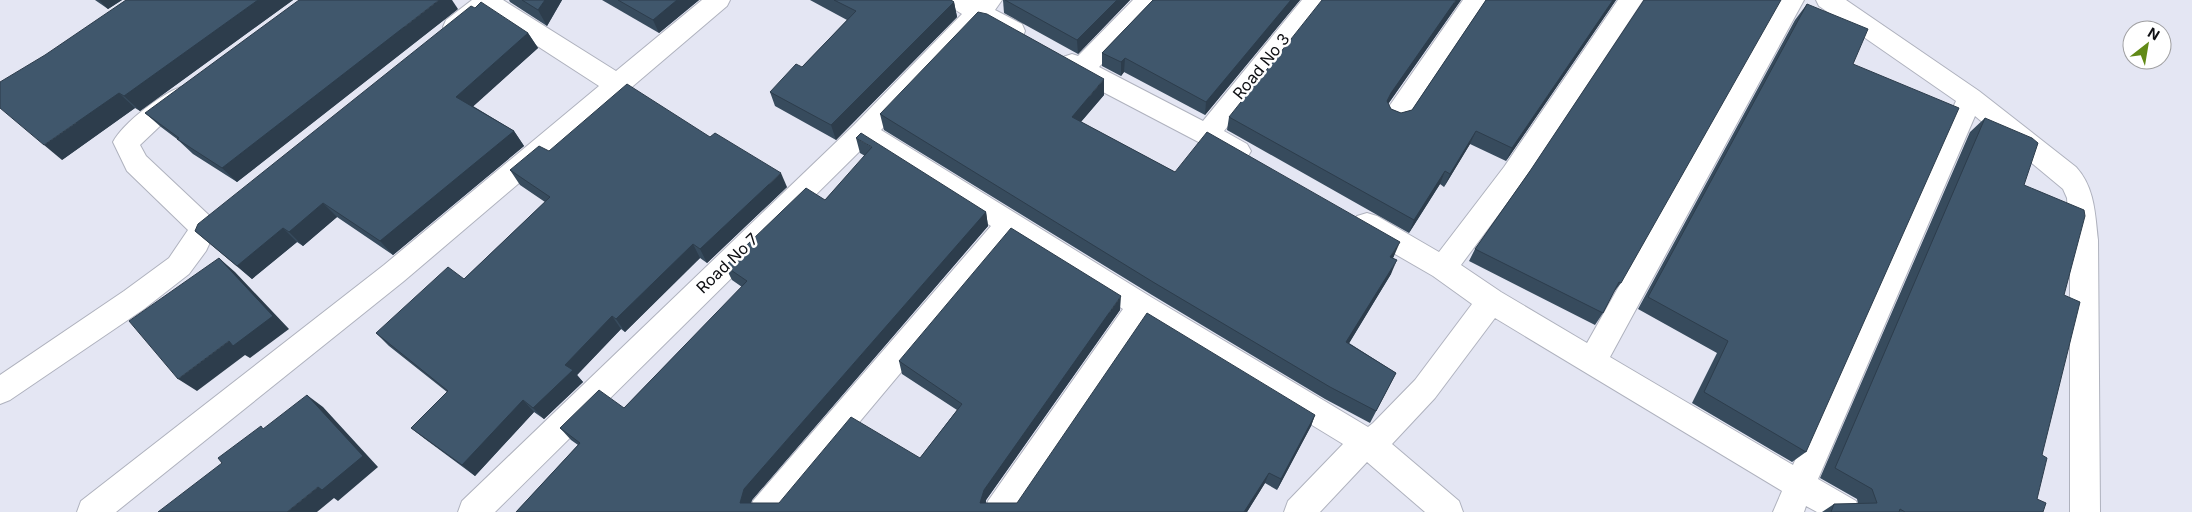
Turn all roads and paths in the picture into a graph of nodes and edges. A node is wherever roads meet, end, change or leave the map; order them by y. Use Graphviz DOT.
graph roads {
  1 [pos="718,0"];
  2 [pos="1148,0"];
  3 [pos="1316,0"];
  4 [pos="1476,0"];
  5 [pos="1631,0"];
  6 [pos="1792,0"];
  7 [pos="1828,0"];
  8 [pos="486,1"];
  9 [pos="975,4"];
  10 [pos="440,38"];
  11 [pos="1081,69"];
  12 [pos="618,85"];
  13 [pos="196,86"];
  14 [pos="1970,98"];
  15 [pos="1397,115"];
  16 [pos="863,132"];
  17 [pos="1207,134"];
  18 [pos="1258,162"];
  19 [pos="1342,210"];
  20 [pos="1010,223"];
  21 [pos="1443,268"];
  22 [pos="1491,301"];
  23 [pos="1141,306"];
  24 [pos="1592,362"];
  25 [pos="0,391"];
  26 [pos="1368,443"];
  27 [pos="1794,498"];
  28 [pos="92,512"];
  29 [pos="473,512"];
  30 [pos="764,512"];
  31 [pos="999,512"];
  32 [pos="1299,512"];
  33 [pos="1448,512"];
  34 [pos="1845,512"];
  35 [pos="2085,512"];
  1 -- 12 [label="street"];
  2 -- 11 [label="street"];
  3 -- 17 [label="street, Road No 3"];
  4 -- 15 [label="street"];
  5 -- 21 [label="street"];
  6 -- 24 [label="street"];
  7 -- 14 [label="street"];
  8 -- 10 [label="street"];
  8 -- 12 [label="street"];
  9 -- 11 [label="street"];
  9 -- 16 [label="street, Road No 7"];
  11 -- 17 [label="street"];
  12 -- 28 [label="street"];
  13 -- 25 [label="street"];
  14 -- 27 [label="street"];
  14 -- 35 [label="street"];
  16 -- 20 [label="street"];
  16 -- 29 [label="street, Road No 7"];
  17 -- 18 [label="street"];
  19 -- 21 [label="street"];
  20 -- 23 [label="street"];
  20 -- 30 [label="street"];
  21 -- 22 [label="street"];
  22 -- 24 [label="street"];
  22 -- 26 [label="street"];
  23 -- 26 [label="street"];
  23 -- 31 [label="street"];
  24 -- 27 [label="street"];
  26 -- 32 [label="street"];
  26 -- 33 [label="street"];
  27 -- 34 [label="street"];
}
